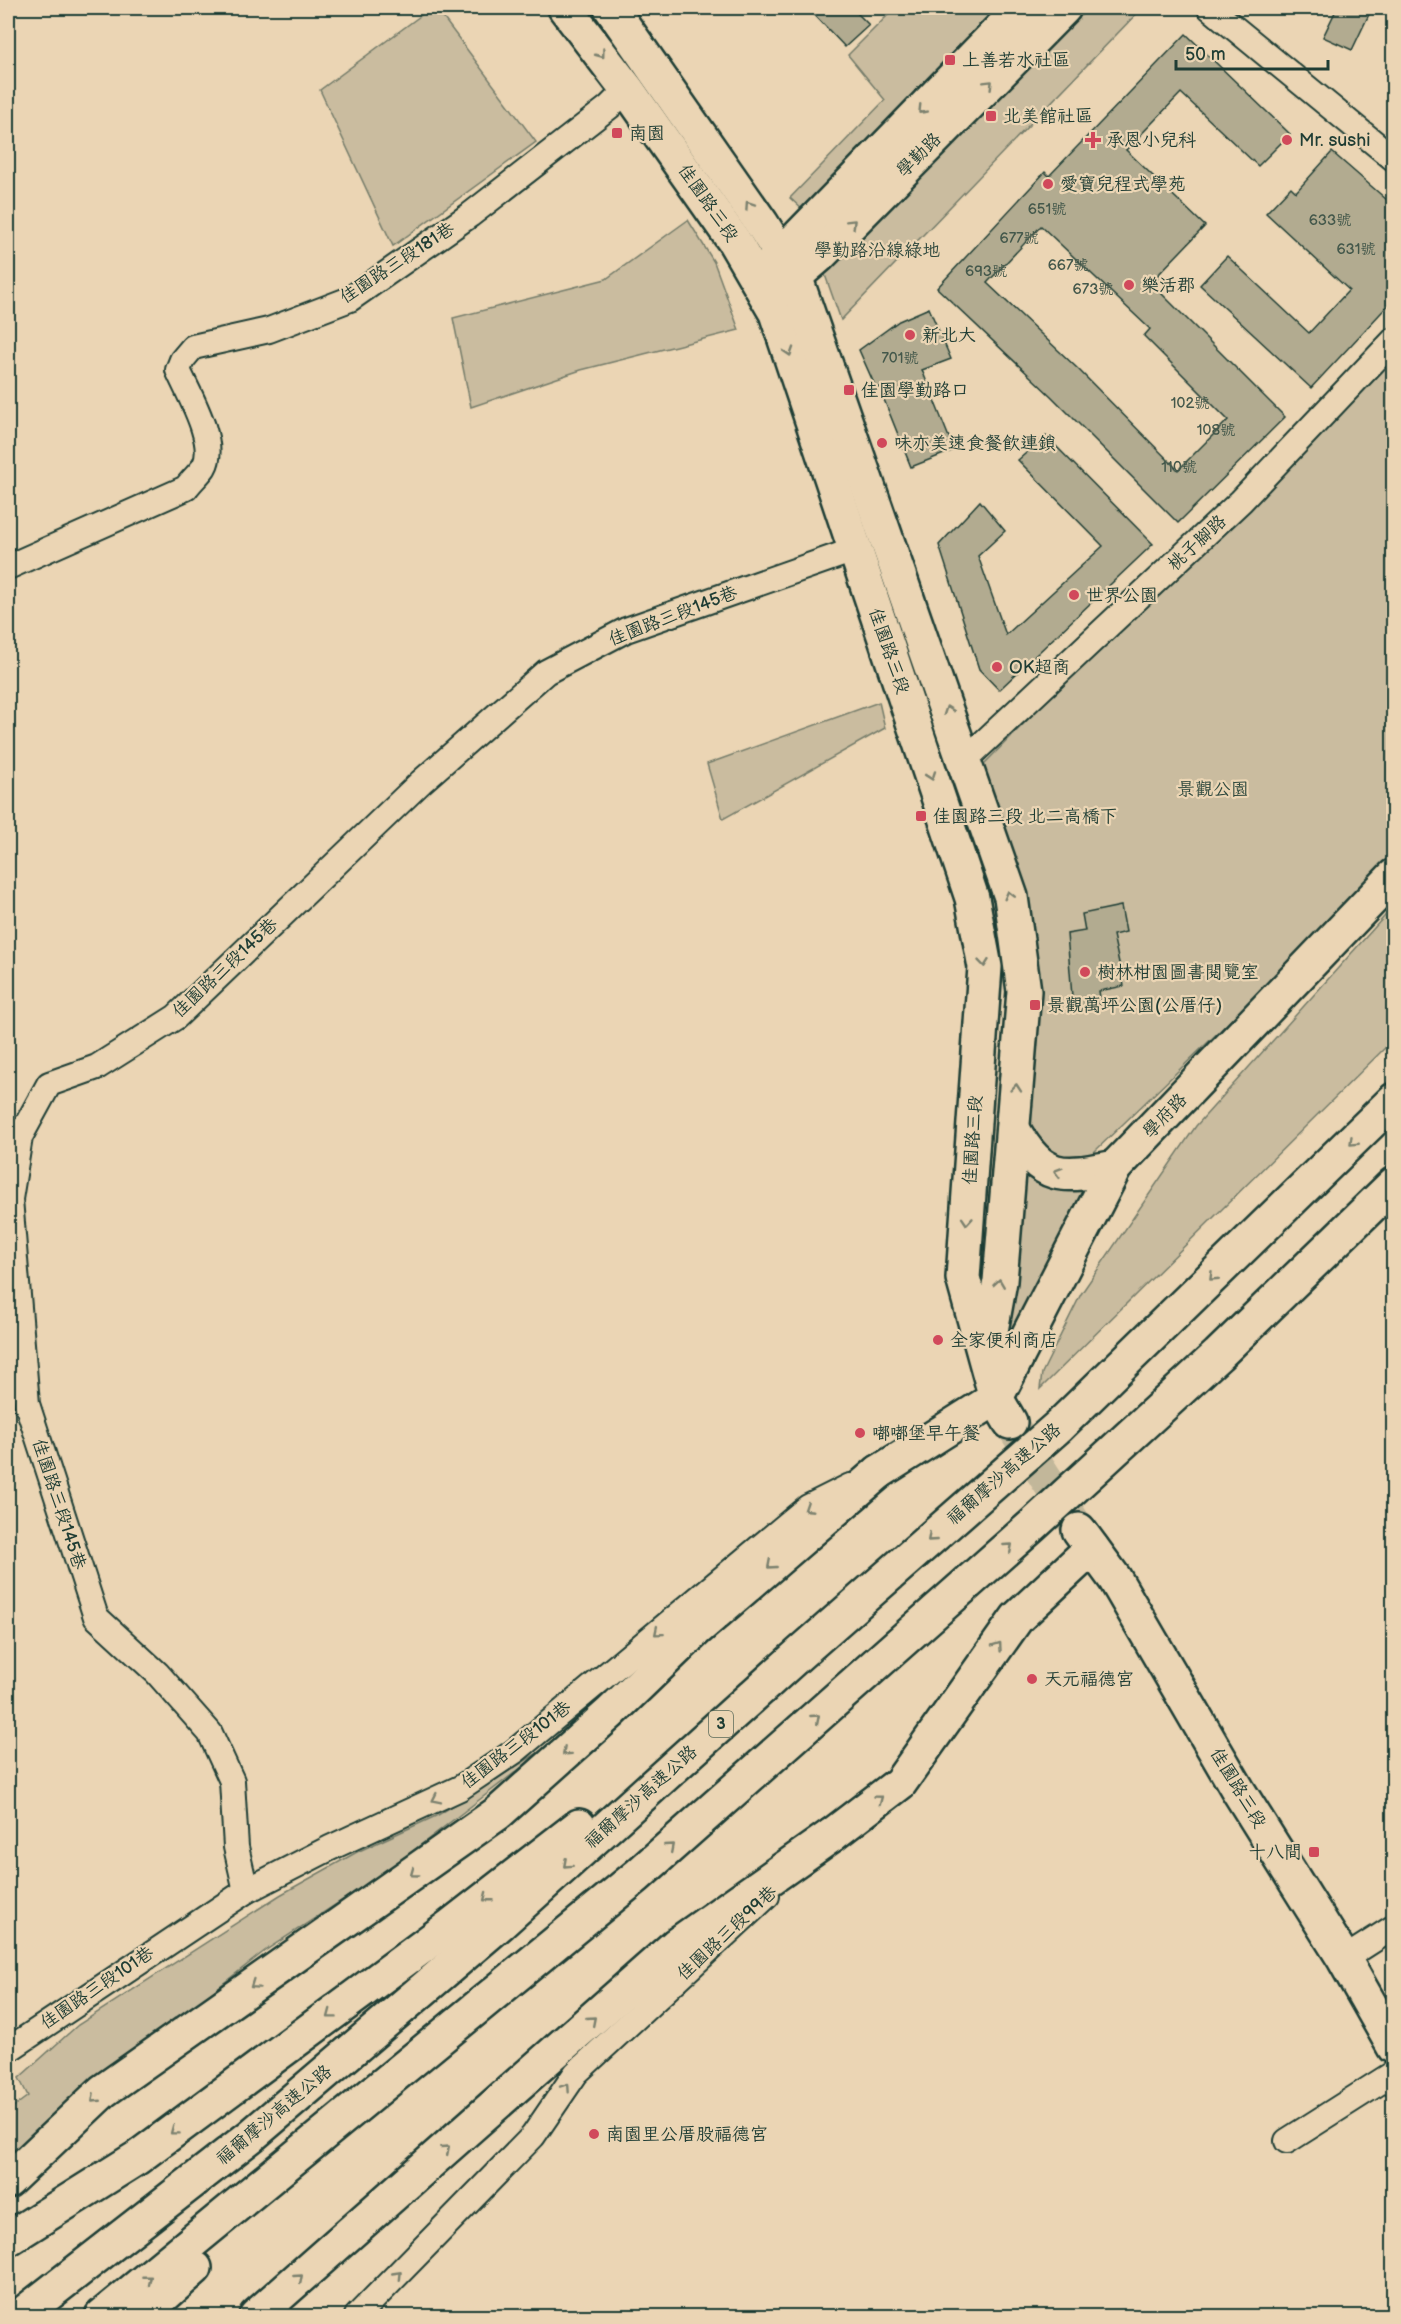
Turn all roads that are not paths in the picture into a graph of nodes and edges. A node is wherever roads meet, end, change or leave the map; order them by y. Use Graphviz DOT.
graph roads {
  1 [pos="565,8"];
  2 [pos="611,8"];
  3 [pos="1021,8"];
  4 [pos="1064,8"];
  5 [pos="1210,8"];
  6 [pos="627,89"];
  7 [pos="1394,159"];
  8 [pos="789,266"];
  9 [pos="763,288"];
  10 [pos="1394,340"];
  11 [pos="854,550"];
  12 [pos="8,567"];
  13 [pos="965,760"];
  14 [pos="1394,876"];
  15 [pos="1394,1100"];
  16 [pos="1013,1129"];
  17 [pos="1115,1167"];
  18 [pos="1394,1184"];
  19 [pos="985,1361"];
  20 [pos="1003,1410"];
  21 [pos="879,1472"];
  22 [pos="1086,1539"];
  23 [pos="798,1656"];
  24 [pos="832,1835"];
  25 [pos="637,1876"];
  26 [pos="246,1891"];
  27 [pos="1394,1927"];
  28 [pos="1344,1959"];
  29 [pos="1394,2047"];
  30 [pos="8,2050"];
  31 [pos="1394,2073"];
  32 [pos="1287,2141"];
  33 [pos="8,2181"];
  34 [pos="8,2239"];
  35 [pos="20,2316"];
  36 [pos="102,2316"];
  37 [pos="141,2316"];
  38 [pos="256,2316"];
  39 [pos="357,2316"];
  1 -- 6 [label="main road, 佳園路三段, one-way"];
  8 -- 2 [label="main road, 佳園路三段, one-way"];
  3 -- 8 [label="main road, 學勤路, one-way"];
  8 -- 4 [label="main road, 學勤路, one-way"];
  5 -- 7 [label="street"];
  6 -- 9 [label="main road, 佳園路三段"];
  6 -- 12 [label="street, 佳園路三段181巷"];
  8 -- 9 [label="main road, 學勤路"];
  13 -- 8 [label="main road, 佳園路三段, one-way"];
  9 -- 11 [label="main road, 佳園路三段, one-way"];
  10 -- 13 [label="street, 桃子腳路"];
  11 -- 19 [label="main road, 佳園路三段, one-way"];
  11 -- 26 [label="street, 佳園路三段145巷"];
  16 -- 13 [label="main road, 佳園路三段, one-way"];
  14 -- 17 [label="main road, 學府路"];
  15 -- 23 [label="main road, 福爾摩沙高速公路 / 3, one-way"];
  17 -- 16 [label="main road, one-way"];
  19 -- 16 [label="main road, 佳園路三段, one-way"];
  17 -- 20 [label="main road, 學府路"];
  25 -- 18 [label="main road, one-way"];
  19 -- 20 [label="main road, 佳園路三段"];
  20 -- 21 [label="main road, 佳園路三段101巷"];
  21 -- 26 [label="street, 佳園路三段101巷, one-way"];
  21 -- 33 [label="main road, one-way"];
  24 -- 22 [label="main road, 佳園路三段99巷, one-way"];
  22 -- 28 [label="main road, 佳園路三段"];
  23 -- 34 [label="main road, one-way"];
  23 -- 35 [label="main road, 福爾摩沙高速公路 / 3, one-way"];
  38 -- 24 [label="main road, one-way"];
  39 -- 24 [label="street, 佳園路三段99巷, one-way"];
  36 -- 25 [label="main road, one-way"];
  25 -- 37 [label="main road"];
  26 -- 30 [label="street, 佳園路三段101巷"];
  27 -- 28 [label="street"];
  28 -- 29 [label="main road, 佳園路三段"];
  31 -- 32 [label="street"];
}
